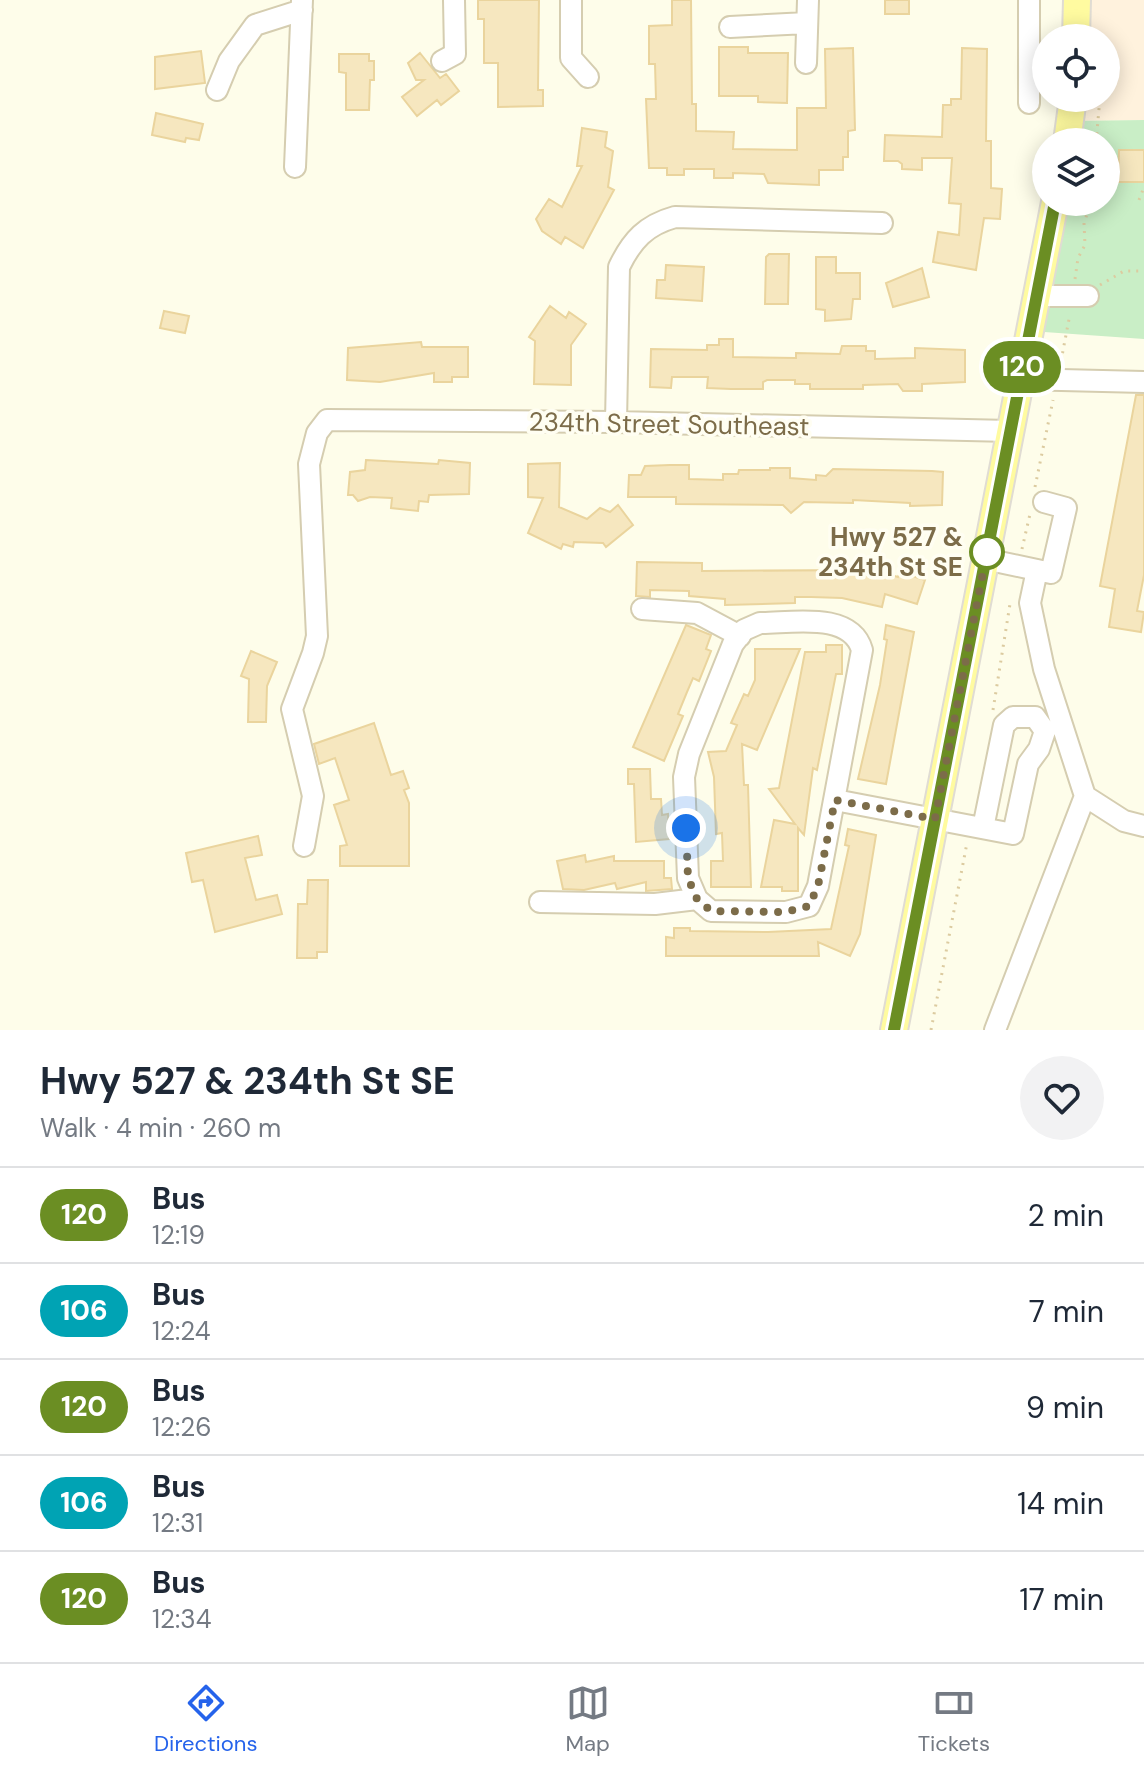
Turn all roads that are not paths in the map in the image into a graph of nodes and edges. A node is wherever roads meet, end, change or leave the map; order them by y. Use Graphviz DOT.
graph roads {
  1 [pos="454,0"];
  2 [pos="571,0"];
  3 [pos="808,0"];
  4 [pos="1029,0"];
  5 [pos="1077,0"];
  6 [pos="302,5"];
  7 [pos="807,23"];
  8 [pos="1076,24"];
  9 [pos="730,27"];
  10 [pos="442,61"];
  11 [pos="806,63"];
  12 [pos="588,77"];
  13 [pos="217,90"];
  14 [pos="1029,103"];
  15 [pos="295,167"];
  16 [pos="1052,216"];
  17 [pos="882,223"];
  18 [pos="1084,290"];
  19 [pos="1037,296"];
  20 [pos="1020,379"];
  21 [pos="1144,382"];
  22 [pos="616,422"];
  23 [pos="1010,431"];
  24 [pos="1037,498"];
  25 [pos="985,559"];
  26 [pos="1028,568"];
  27 [pos="642,609"];
  28 [pos="742,633"];
  29 [pos="1085,796"];
  30 [pos="835,800"];
  31 [pos="935,819"];
  32 [pos="1144,826"];
  33 [pos="977,827"];
  34 [pos="304,846"];
  35 [pos="697,899"];
  36 [pos="540,902"];
  37 [pos="894,1030"];
  38 [pos="995,1030"];
  1 -- 10 [label="street"];
  2 -- 12 [label="street"];
  3 -- 7 [label="street"];
  4 -- 14 [label="street"];
  5 -- 8 [label="main road"];
  6 -- 13 [label="street"];
  6 -- 15 [label="street"];
  7 -- 9 [label="street"];
  7 -- 11 [label="street"];
  16 -- 19 [label="main road"];
  17 -- 22 [label="street"];
  18 -- 19 [label="street"];
  19 -- 20 [label="main road"];
  20 -- 21 [label="street"];
  20 -- 23 [label="main road"];
  22 -- 23 [label="street, 234th Street Southeast"];
  22 -- 34 [label="street, 234th Street Southeast"];
  23 -- 25 [label="main road"];
  24 -- 26 [label="street"];
  25 -- 26 [label="street"];
  25 -- 31 [label="main road"];
  26 -- 29 [label="street"];
  27 -- 28 [label="street"];
  28 -- 30 [label="street"];
  28 -- 35 [label="street"];
  29 -- 32 [label="street"];
  29 -- 38 [label="street"];
  30 -- 31 [label="street"];
  30 -- 35 [label="street"];
  31 -- 33 [label="street"];
  31 -- 37 [label="main road"];
  33 -- 33 [label="street"];
  35 -- 36 [label="street"];
}
